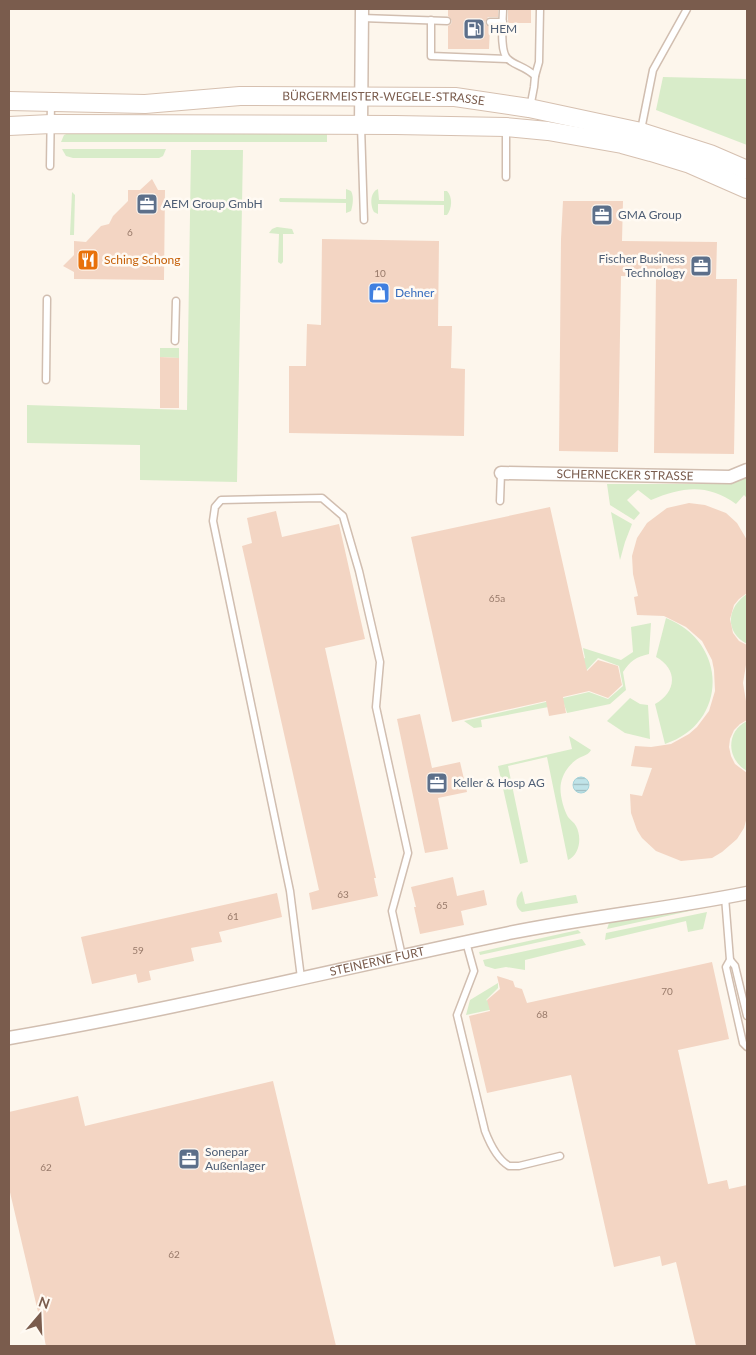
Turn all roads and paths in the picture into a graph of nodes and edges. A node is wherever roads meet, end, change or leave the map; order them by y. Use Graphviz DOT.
graph roads {
  1 [pos="503,9"];
  2 [pos="540,9"];
  3 [pos="688,9"];
  4 [pos="362,13"];
  5 [pos="431,20"];
  6 [pos="447,21"];
  7 [pos="490,22"];
  8 [pos="503,22"];
  9 [pos="507,59"];
  10 [pos="534,76"];
  11 [pos="362,97"];
  12 [pos="9,102"];
  13 [pos="52,102"];
  14 [pos="530,108"];
  15 [pos="51,124"];
  16 [pos="361,125"];
  17 [pos="9,126"];
  18 [pos="506,128"];
  19 [pos="641,132"];
  20 [pos="50,166"];
  21 [pos="747,170"];
  22 [pos="506,177"];
  23 [pos="747,189"];
  24 [pos="364,220"];
  25 [pos="47,299"];
  26 [pos="176,300"];
  27 [pos="175,341"];
  28 [pos="46,380"];
  29 [pos="747,470"];
  30 [pos="501,473"];
  31 [pos="500,501"];
  32 [pos="747,893"];
  33 [pos="725,898"];
  34 [pos="466,942"];
  35 [pos="402,956"];
  36 [pos="730,960"];
  37 [pos="301,978"];
  38 [pos="747,1016"];
  39 [pos="9,1038"];
  40 [pos="747,1047"];
  41 [pos="560,1156"];
  1 -- 8 [label="lane"];
  2 -- 10 [label="lane"];
  3 -- 19 [label="lane"];
  4 -- 5 [label="lane"];
  4 -- 11 [label="street"];
  5 -- 6 [label="lane"];
  5 -- 9 [label="lane"];
  7 -- 8 [label="lane"];
  8 -- 9 [label="lane"];
  9 -- 10 [label="lane"];
  10 -- 14 [label="lane"];
  11 -- 13 [label="main road, BÜRGERMEISTER-WEGELE-STRASSE"];
  11 -- 14 [label="main road, BÜRGERMEISTER-WEGELE-STRASSE"];
  11 -- 16 [label="street"];
  12 -- 13 [label="main road, BÜRGERMEISTER-WEGELE-STRASSE"];
  13 -- 15 [label="lane"];
  14 -- 19 [label="main road, BÜRGERMEISTER-WEGELE-STRASSE"];
  15 -- 16 [label="main road, BÜRGERMEISTER-WEGELE-STRASSE"];
  15 -- 17 [label="main road, BÜRGERMEISTER-WEGELE-STRASSE"];
  15 -- 20 [label="lane"];
  16 -- 18 [label="main road, BÜRGERMEISTER-WEGELE-STRASSE"];
  16 -- 24 [label="lane"];
  18 -- 22 [label="lane"];
  18 -- 23 [label="main road, BÜRGERMEISTER-WEGELE-STRASSE"];
  19 -- 21 [label="main road, BÜRGERMEISTER-WEGELE-STRASSE"];
  25 -- 28 [label="lane"];
  26 -- 27 [label="lane"];
  29 -- 30 [label="street, SCHERNECKER STRASSE"];
  30 -- 31 [label="lane"];
  32 -- 33 [label="street, STEINERNE FURT"];
  33 -- 34 [label="street, STEINERNE FURT"];
  33 -- 36 [label="lane"];
  34 -- 35 [label="street, STEINERNE FURT"];
  34 -- 41 [label="lane"];
  35 -- 37 [label="street, STEINERNE FURT"];
  35 -- 37 [label="lane"];
  36 -- 38 [label="lane"];
  36 -- 40 [label="lane"];
  37 -- 39 [label="street, STEINERNE FURT"];
}
